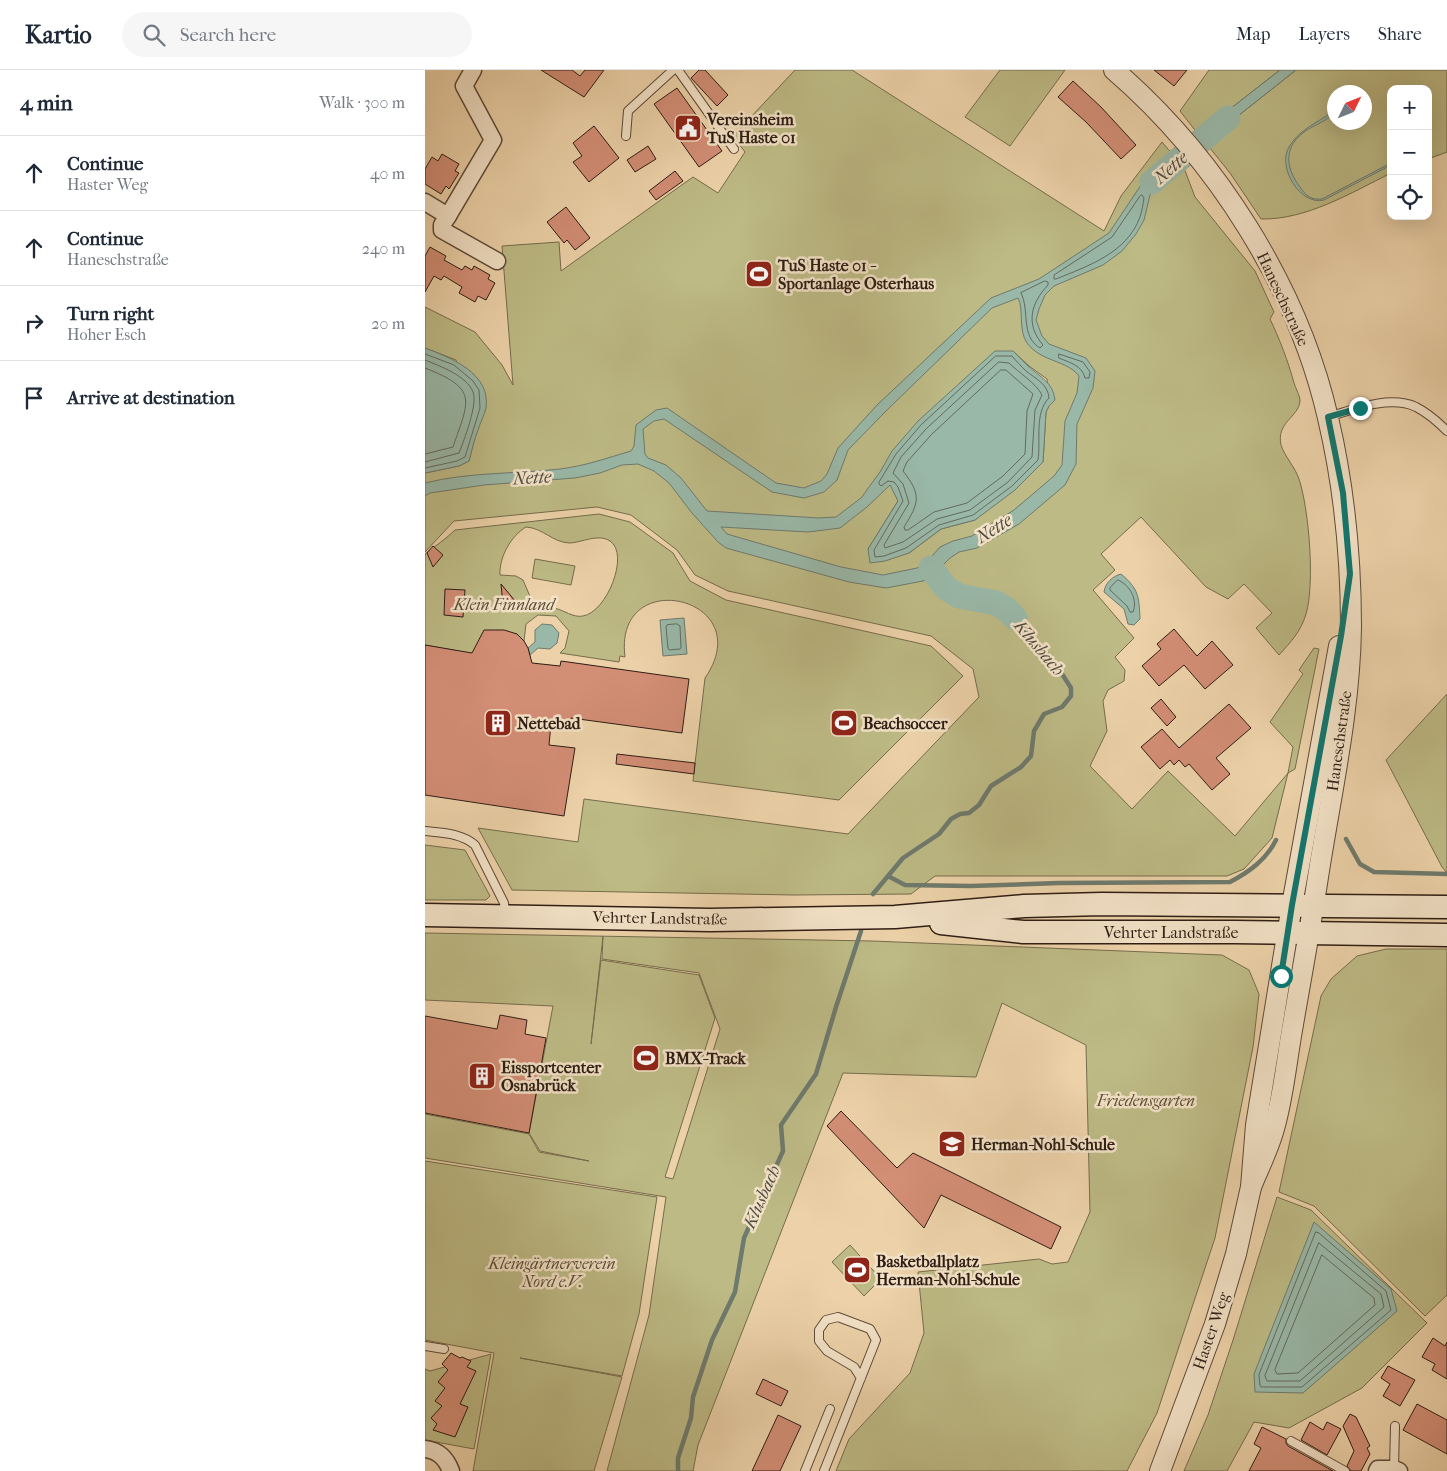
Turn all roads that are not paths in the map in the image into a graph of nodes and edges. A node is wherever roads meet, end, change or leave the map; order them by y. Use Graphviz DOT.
graph roads {
  1 [pos="473,70"];
  2 [pos="673,70"];
  3 [pos="677,70"];
  4 [pos="1114,70"];
  5 [pos="626,136"];
  6 [pos="734,149"];
  7 [pos="425,202"];
  8 [pos="448,216"];
  9 [pos="497,261"];
  10 [pos="1328,417"];
  11 [pos="1447,431"];
  12 [pos="425,831"];
  13 [pos="1303,905"];
  14 [pos="1447,907"];
  15 [pos="425,915"];
  16 [pos="505,916"];
  17 [pos="895,918"];
  18 [pos="1298,933"];
  19 [pos="1447,935"];
  20 [pos="425,1346"];
  21 [pos="444,1349"];
  22 [pos="861,1378"];
  23 [pos="830,1410"];
  24 [pos="1395,1426"];
  25 [pos="1291,1441"];
  26 [pos="425,1449"];
  27 [pos="1396,1470"];
  28 [pos="451,1471"];
  29 [pos="805,1471"];
  30 [pos="824,1471"];
  31 [pos="1160,1471"];
  32 [pos="1345,1471"];
  33 [pos="1377,1471"];
  1 -- 8 [label="street"];
  2 -- 5 [label="lane"];
  3 -- 6 [label="lane"];
  4 -- 10 [label="street, Haneschstraße"];
  7 -- 8 [label="street"];
  8 -- 9 [label="street"];
  10 -- 11 [label="lane"];
  10 -- 13 [label="street, Haneschstraße"];
  12 -- 16 [label="lane"];
  13 -- 14 [label="main road, Vehrter Landstraße"];
  13 -- 17 [label="main road, Vehrter Landstraße"];
  13 -- 18 [label="street, Haster Weg"];
  15 -- 16 [label="main road, Vehrter Landstraße"];
  16 -- 17 [label="main road, Vehrter Landstraße"];
  17 -- 18 [label="main road, Vehrter Landstraße"];
  18 -- 19 [label="main road, Vehrter Landstraße"];
  18 -- 31 [label="street, Haster Weg"];
  20 -- 21 [label="lane"];
  22 -- 22 [label="lane"];
  22 -- 30 [label="lane"];
  23 -- 29 [label="lane"];
  24 -- 27 [label="lane"];
  25 -- 32 [label="lane"];
  26 -- 28 [label="street"];
  27 -- 33 [label="street"];
}
